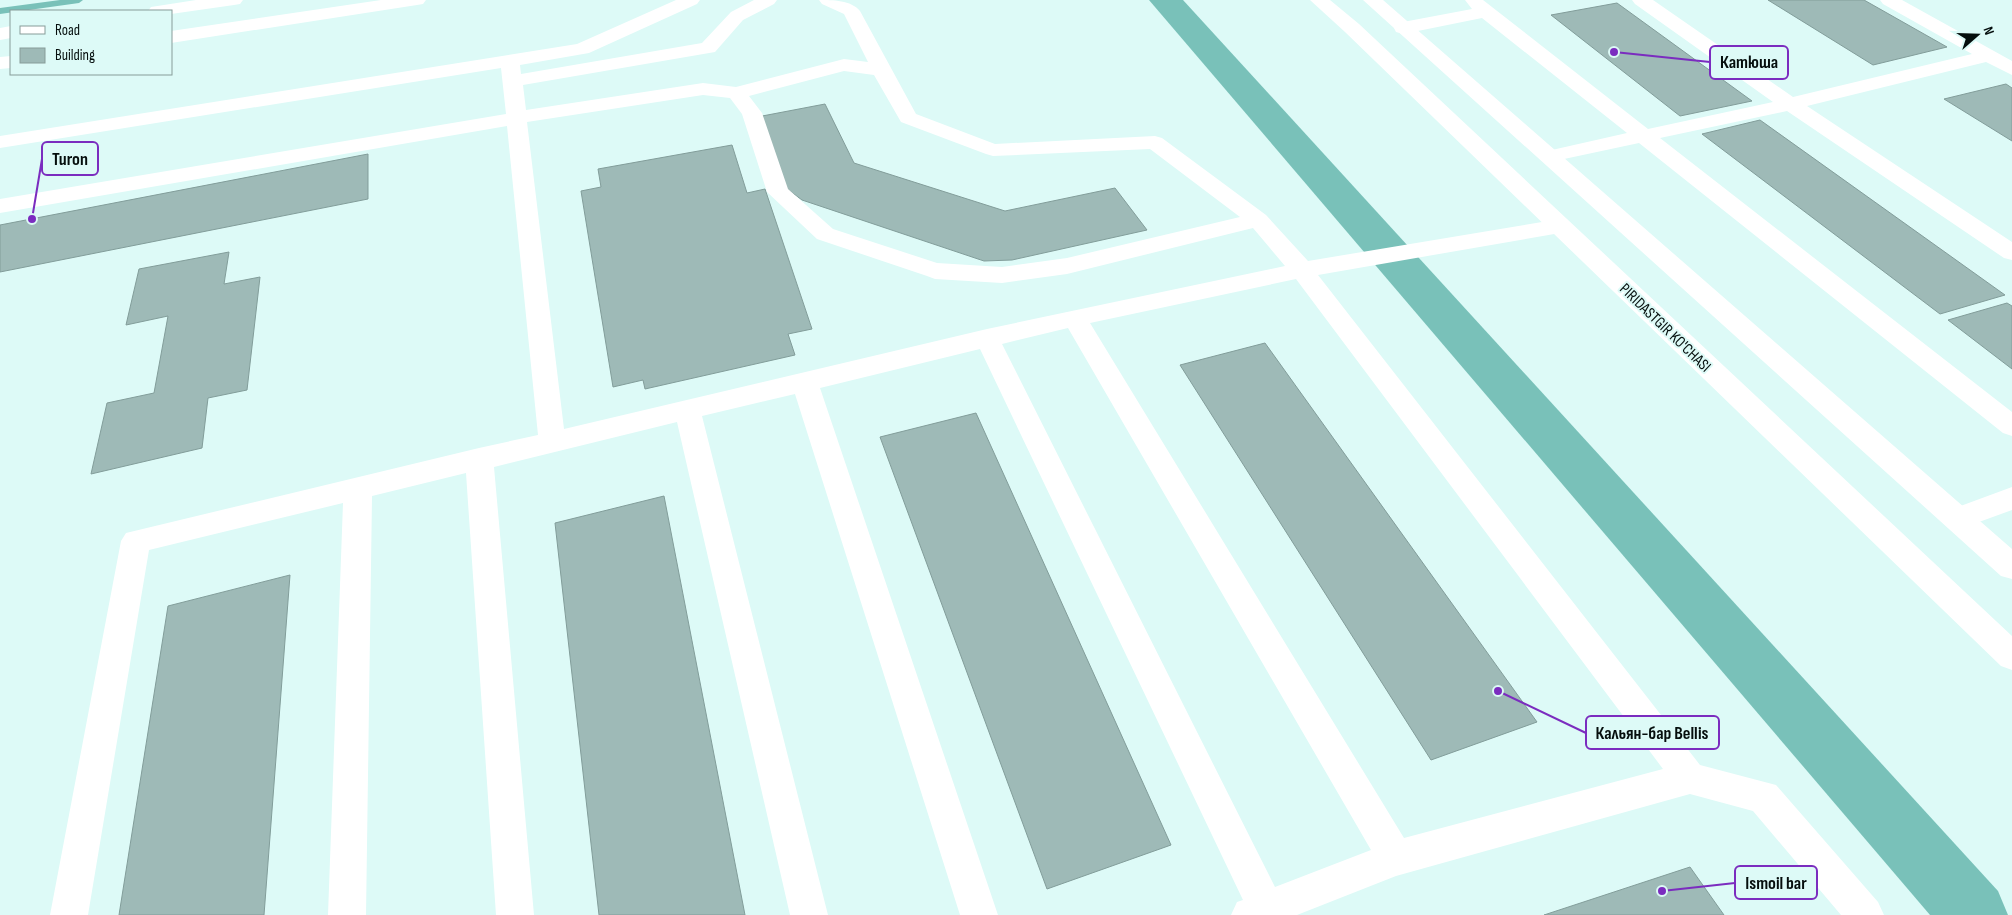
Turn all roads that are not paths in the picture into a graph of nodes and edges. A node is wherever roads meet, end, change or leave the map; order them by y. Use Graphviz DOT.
graph roads {
  1 [pos="234,0"];
  2 [pos="417,0"];
  3 [pos="690,0"];
  4 [pos="768,0"];
  5 [pos="828,0"];
  6 [pos="1319,0"];
  7 [pos="1372,0"];
  8 [pos="1641,0"];
  9 [pos="1889,0"];
  10 [pos="1479,6"];
  11 [pos="163,10"];
  12 [pos="1404,28"];
  13 [pos="172,37"];
  14 [pos="1988,56"];
  15 [pos="2012,69"];
  16 [pos="881,70"];
  17 [pos="511,71"];
  18 [pos="736,93"];
  19 [pos="1790,104"];
  20 [pos="516,118"];
  21 [pos="1642,136"];
  22 [pos="0,142"];
  23 [pos="1550,156"];
  24 [pos="0,206"];
  25 [pos="1258,220"];
  26 [pos="1560,226"];
  27 [pos="2012,253"];
  28 [pos="1302,270"];
  29 [pos="1074,318"];
  30 [pos="987,338"];
  31 [pos="805,383"];
  32 [pos="687,410"];
  33 [pos="2012,426"];
  34 [pos="552,441"];
  35 [pos="480,458"];
  36 [pos="358,488"];
  37 [pos="2012,498"];
  38 [pos="1958,519"];
  39 [pos="2012,567"];
  40 [pos="2012,656"];
  41 [pos="1690,778"];
  42 [pos="1396,858"];
  43 [pos="1258,912"];
  44 [pos="69,915"];
  45 [pos="348,915"];
  46 [pos="515,915"];
  47 [pos="809,915"];
  48 [pos="980,915"];
  49 [pos="1865,915"];
  1 -- 11 [label="street"];
  2 -- 13 [label="street"];
  3 -- 17 [label="street"];
  4 -- 17 [label="street"];
  5 -- 16 [label="street"];
  6 -- 26 [label="street, PIRIDASTGIR KO'CHASI"];
  7 -- 12 [label="street"];
  8 -- 19 [label="street"];
  9 -- 14 [label="street"];
  10 -- 12 [label="street"];
  10 -- 21 [label="street"];
  12 -- 23 [label="street"];
  14 -- 15 [label="street"];
  14 -- 19 [label="street"];
  16 -- 18 [label="street"];
  16 -- 25 [label="street"];
  17 -- 20 [label="street"];
  17 -- 22 [label="street"];
  18 -- 20 [label="street"];
  18 -- 25 [label="street"];
  19 -- 21 [label="street"];
  19 -- 27 [label="street"];
  20 -- 24 [label="street"];
  20 -- 34 [label="street"];
  21 -- 23 [label="street"];
  21 -- 33 [label="street"];
  23 -- 38 [label="street"];
  25 -- 28 [label="street"];
  26 -- 28 [label="street"];
  26 -- 40 [label="street, PIRIDASTGIR KO'CHASI"];
  28 -- 29 [label="street"];
  28 -- 41 [label="street"];
  29 -- 30 [label="street"];
  29 -- 42 [label="street"];
  30 -- 31 [label="street"];
  30 -- 43 [label="street"];
  31 -- 32 [label="street"];
  31 -- 48 [label="street"];
  32 -- 34 [label="street"];
  32 -- 47 [label="street"];
  34 -- 35 [label="street"];
  35 -- 36 [label="street"];
  35 -- 46 [label="street"];
  36 -- 44 [label="street"];
  36 -- 45 [label="street"];
  37 -- 38 [label="street"];
  38 -- 39 [label="street"];
  41 -- 42 [label="street"];
  41 -- 49 [label="street"];
  42 -- 43 [label="street"];
}
